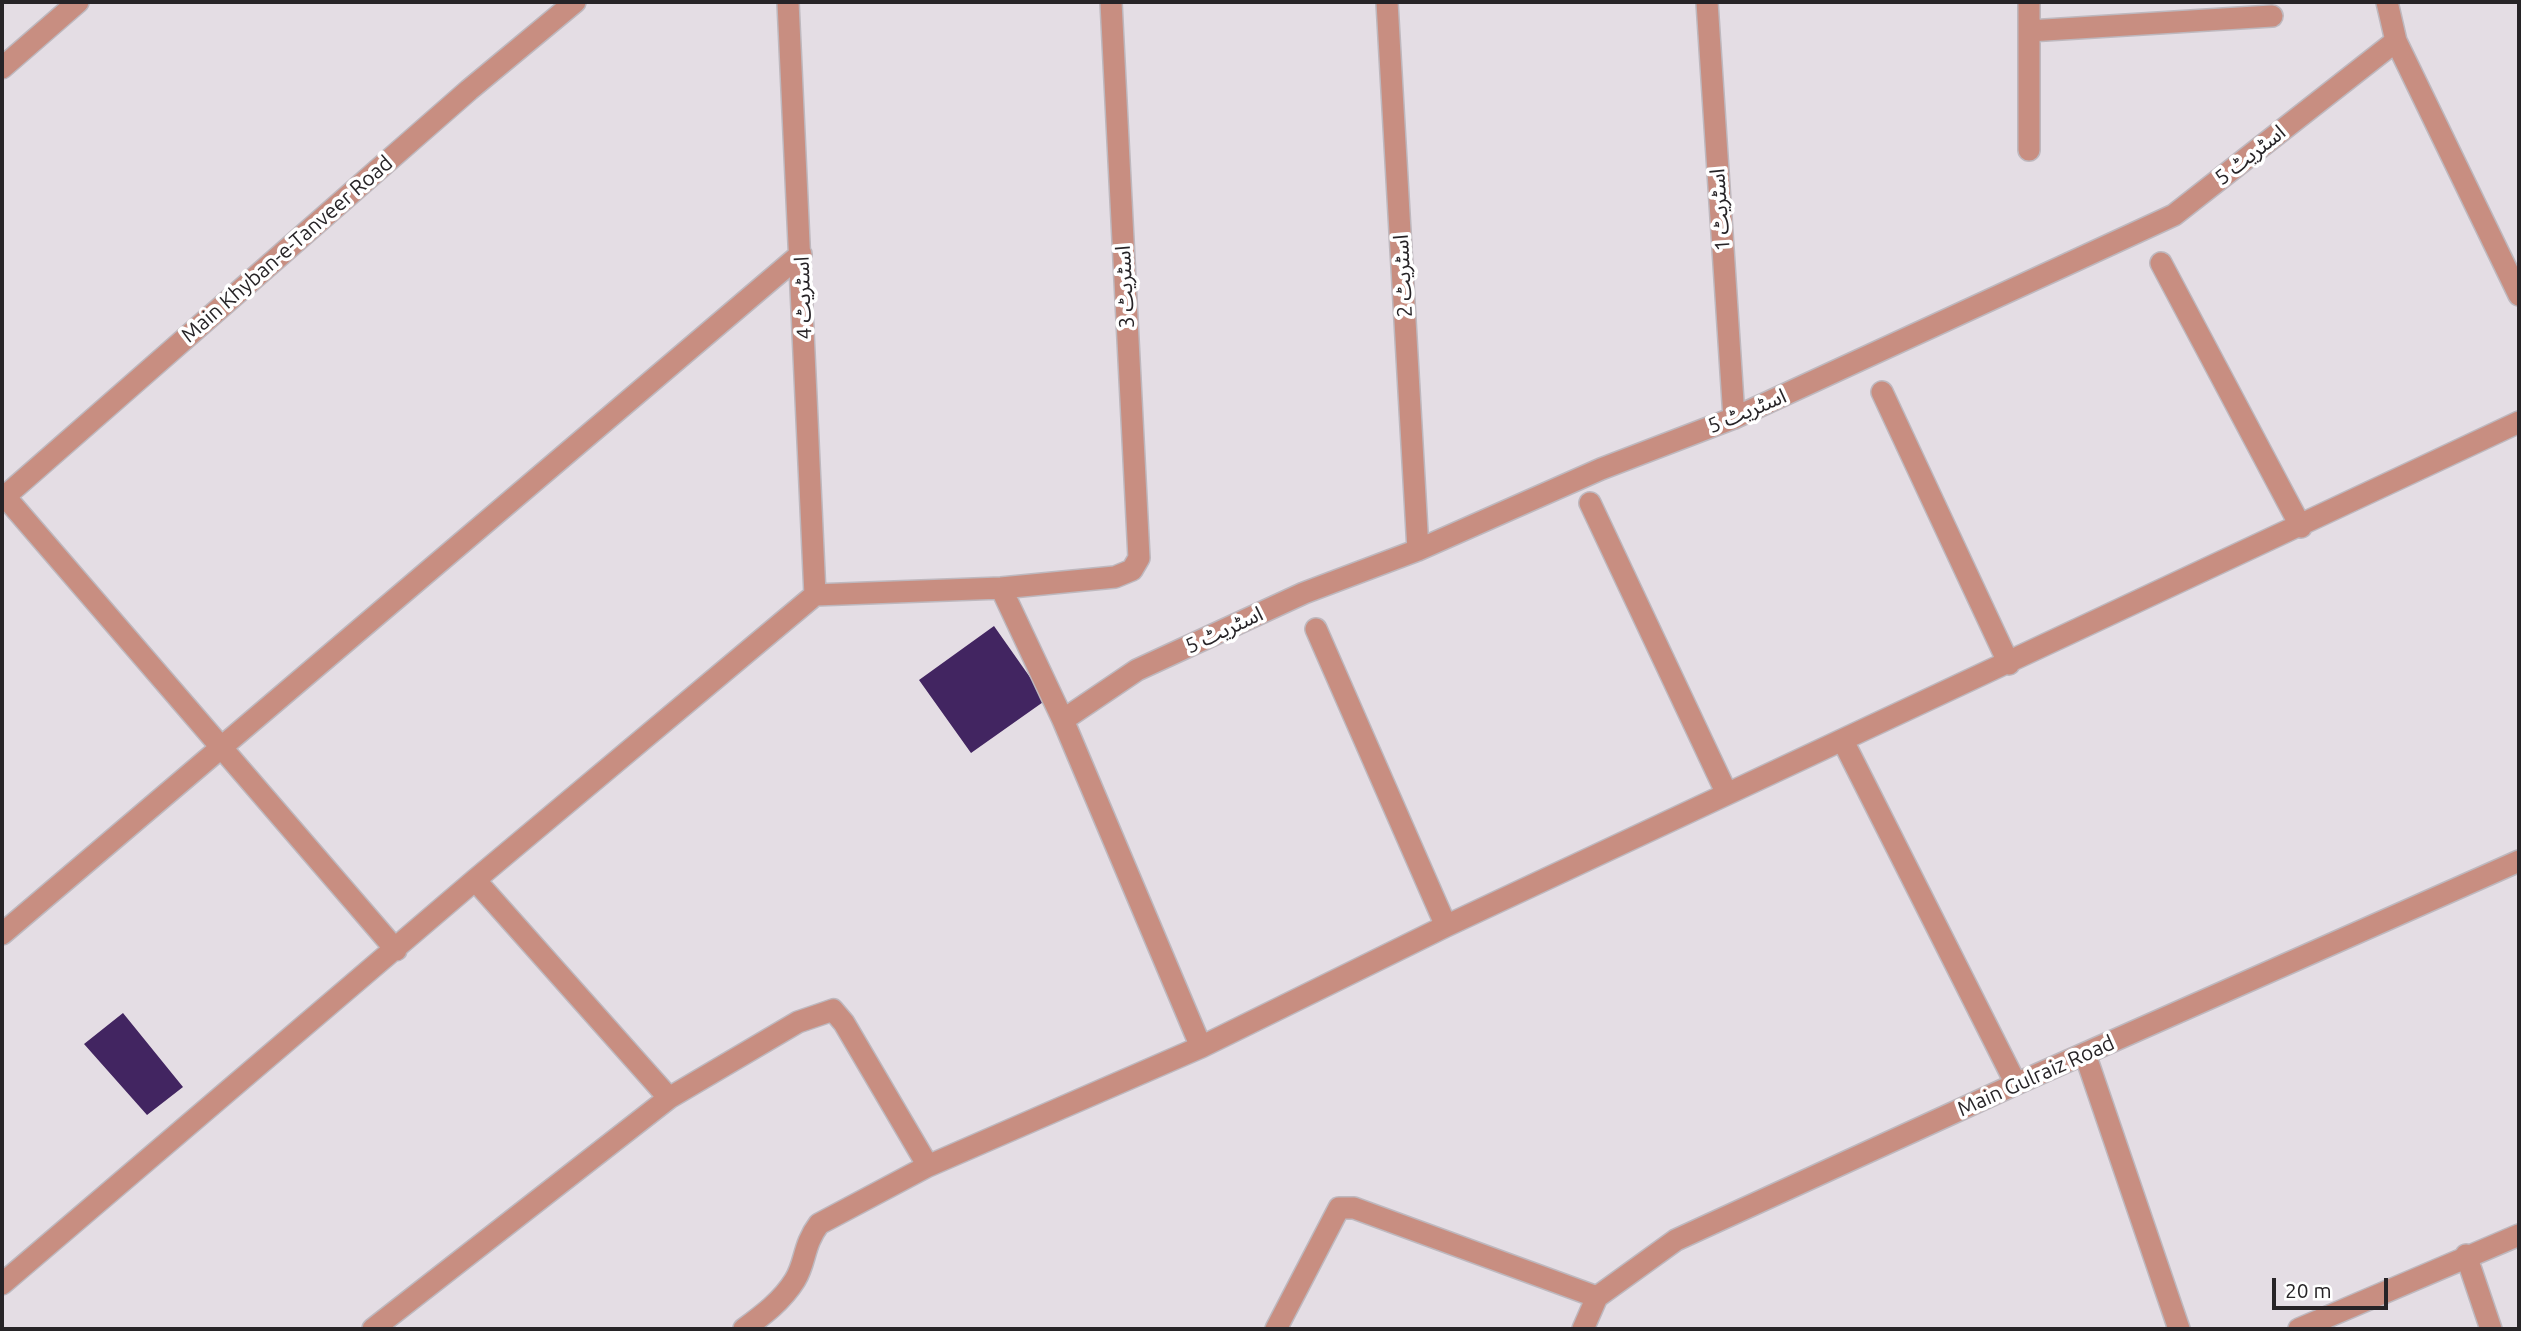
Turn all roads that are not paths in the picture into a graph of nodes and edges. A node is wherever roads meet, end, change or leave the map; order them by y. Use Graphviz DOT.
graph roads {
  1 [pos="78,2"];
  2 [pos="575,2"];
  3 [pos="788,2"];
  4 [pos="1111,2"];
  5 [pos="1387,2"];
  6 [pos="1707,2"];
  7 [pos="2029,2"];
  8 [pos="2387,2"];
  9 [pos="2272,16"];
  10 [pos="2029,31"];
  11 [pos="2396,41"];
  12 [pos="2,68"];
  13 [pos="2029,150"];
  14 [pos="802,254"];
  15 [pos="2161,263"];
  16 [pos="2519,295"];
  17 [pos="1882,392"];
  18 [pos="1734,418"];
  19 [pos="2519,422"];
  20 [pos="3,496"];
  21 [pos="1590,503"];
  22 [pos="2301,527"];
  23 [pos="1418,550"];
  24 [pos="1001,589"];
  25 [pos="815,595"];
  26 [pos="1316,629"];
  27 [pos="2008,664"];
  28 [pos="1063,720"];
  29 [pos="1843,741"];
  30 [pos="223,748"];
  31 [pos="1727,794"];
  32 [pos="2519,861"];
  33 [pos="475,880"];
  34 [pos="1446,926"];
  35 [pos="2,934"];
  36 [pos="396,950"];
  37 [pos="1201,1047"];
  38 [pos="2085,1054"];
  39 [pos="2016,1084"];
  40 [pos="669,1098"];
  41 [pos="928,1166"];
  42 [pos="2519,1235"];
  43 [pos="2466,1255"];
  44 [pos="2,1284"];
  45 [pos="1597,1297"];
  46 [pos="373,1329"];
  47 [pos="744,1329"];
  48 [pos="1276,1329"];
  49 [pos="1583,1329"];
  50 [pos="2179,1329"];
  51 [pos="2300,1329"];
  52 [pos="2491,1329"];
  1 -- 12 [label="street"];
  2 -- 20 [label="street, Main Khyban-e-Tanveer Road"];
  3 -- 14 [label="street, اسٹریٹ 4"];
  4 -- 24 [label="street, اسٹریٹ 3"];
  5 -- 23 [label="street, اسٹریٹ 2"];
  6 -- 18 [label="street, اسٹریٹ 1"];
  7 -- 10 [label="street"];
  8 -- 11 [label="street"];
  9 -- 10 [label="street"];
  10 -- 13 [label="street"];
  11 -- 16 [label="street"];
  11 -- 18 [label="street, اسٹریٹ 5"];
  14 -- 25 [label="street, اسٹریٹ 4"];
  14 -- 30 [label="street"];
  15 -- 22 [label="street"];
  17 -- 27 [label="street"];
  18 -- 23 [label="street, اسٹریٹ 5"];
  19 -- 22 [label="street"];
  20 -- 30 [label="street"];
  21 -- 31 [label="street"];
  22 -- 27 [label="street"];
  23 -- 28 [label="street, اسٹریٹ 5"];
  24 -- 25 [label="street"];
  24 -- 28 [label="street"];
  25 -- 33 [label="street"];
  26 -- 34 [label="street"];
  27 -- 29 [label="street"];
  28 -- 37 [label="street"];
  29 -- 31 [label="street"];
  29 -- 39 [label="street"];
  30 -- 35 [label="street"];
  30 -- 36 [label="street"];
  31 -- 34 [label="street"];
  32 -- 38 [label="street, Main Gulraiz Road"];
  33 -- 36 [label="street"];
  33 -- 40 [label="street"];
  34 -- 37 [label="street"];
  36 -- 44 [label="street"];
  37 -- 41 [label="street"];
  38 -- 39 [label="street, Main Gulraiz Road"];
  38 -- 50 [label="street"];
  39 -- 45 [label="street, Main Gulraiz Road"];
  40 -- 41 [label="street"];
  40 -- 46 [label="street"];
  41 -- 47 [label="street"];
  42 -- 43 [label="street"];
  43 -- 51 [label="street"];
  43 -- 52 [label="street"];
  45 -- 48 [label="street"];
  45 -- 49 [label="street"];
}
